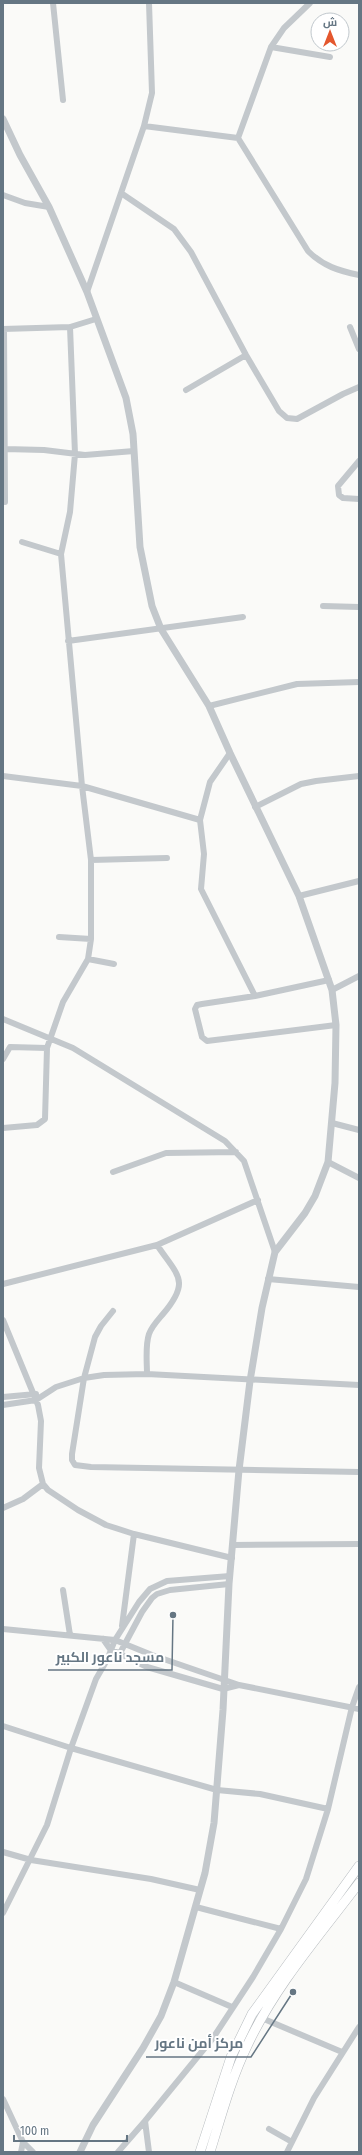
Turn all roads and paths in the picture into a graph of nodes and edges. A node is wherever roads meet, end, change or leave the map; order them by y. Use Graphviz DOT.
graph roads {
  1 [pos="54,3"];
  2 [pos="149,3"];
  3 [pos="310,3"];
  4 [pos="271,47"];
  5 [pos="330,57"];
  6 [pos="63,100"];
  7 [pos="3,119"];
  8 [pos="144,126"];
  9 [pos="238,138"];
  10 [pos="121,193"];
  11 [pos="3,195"];
  12 [pos="49,207"];
  13 [pos="359,275"];
  14 [pos="87,292"];
  15 [pos="96,319"];
  16 [pos="70,327"];
  17 [pos="350,327"];
  18 [pos="4,329"];
  19 [pos="359,349"];
  20 [pos="246,355"];
  21 [pos="359,388"];
  22 [pos="186,390"];
  23 [pos="5,449"];
  24 [pos="134,451"];
  25 [pos="75,454"];
  26 [pos="359,462"];
  27 [pos="359,498"];
  28 [pos="5,502"];
  29 [pos="22,542"];
  30 [pos="61,554"];
  31 [pos="322,606"];
  32 [pos="359,607"];
  33 [pos="243,617"];
  34 [pos="161,629"];
  35 [pos="68,642"];
  36 [pos="359,682"];
  37 [pos="209,706"];
  38 [pos="230,754"];
  39 [pos="3,776"];
  40 [pos="359,776"];
  41 [pos="82,786"];
  42 [pos="255,806"];
  43 [pos="200,820"];
  44 [pos="167,858"];
  45 [pos="91,860"];
  46 [pos="359,881"];
  47 [pos="299,896"];
  48 [pos="59,937"];
  49 [pos="91,939"];
  50 [pos="88,959"];
  51 [pos="114,964"];
  52 [pos="359,976"];
  53 [pos="329,980"];
  54 [pos="332,990"];
  55 [pos="255,996"];
  56 [pos="3,1020"];
  57 [pos="336,1025"];
  58 [pos="50,1037"];
  59 [pos="47,1048"];
  60 [pos="3,1059"];
  61 [pos="332,1123"];
  62 [pos="3,1128"];
  63 [pos="359,1130"];
  64 [pos="236,1152"];
  65 [pos="328,1162"];
  66 [pos="113,1172"];
  67 [pos="359,1178"];
  68 [pos="258,1200"];
  69 [pos="157,1245"];
  70 [pos="275,1252"];
  71 [pos="268,1280"];
  72 [pos="3,1284"];
  73 [pos="359,1287"];
  74 [pos="113,1311"];
  75 [pos="3,1320"];
  76 [pos="147,1374"];
  77 [pos="84,1378"];
  78 [pos="250,1381"];
  79 [pos="359,1386"];
  80 [pos="33,1394"];
  81 [pos="44,1394"];
  82 [pos="3,1397"];
  83 [pos="36,1400"];
  84 [pos="3,1405"];
  85 [pos="239,1470"];
  86 [pos="359,1472"];
  87 [pos="43,1484"];
  88 [pos="3,1508"];
  89 [pos="134,1534"];
  90 [pos="359,1544"];
  91 [pos="234,1545"];
  92 [pos="232,1558"];
  93 [pos="230,1576"];
  94 [pos="229,1584"];
  95 [pos="63,1590"];
  96 [pos="3,1629"];
  97 [pos="122,1630"];
  98 [pos="70,1635"];
  99 [pos="103,1638"];
  100 [pos="115,1640"];
  101 [pos="125,1644"];
  102 [pos="110,1649"];
  103 [pos="120,1654"];
  104 [pos="107,1660"];
  105 [pos="224,1678"];
  106 [pos="239,1685"];
  107 [pos="359,1687"];
  108 [pos="223,1689"];
  109 [pos="352,1707"];
  110 [pos="359,1709"];
  111 [pos="3,1726"];
  112 [pos="71,1748"];
  113 [pos="216,1790"];
  114 [pos="328,1809"];
  115 [pos="3,1852"];
  116 [pos="31,1860"];
  117 [pos="359,1866"];
  118 [pos="359,1883"];
  119 [pos="200,1890"];
  120 [pos="196,1907"];
  121 [pos="3,1913"];
  122 [pos="281,1929"];
  123 [pos="174,1982"];
  124 [pos="232,2007"];
  125 [pos="252,2014"];
  126 [pos="262,2018"];
  127 [pos="359,2027"];
  128 [pos="342,2052"];
  129 [pos="3,2100"];
  130 [pos="145,2121"];
  131 [pos="269,2129"];
  132 [pos="23,2142"];
  133 [pos="292,2142"];
  134 [pos="21,2152"];
  135 [pos="33,2152"];
  136 [pos="80,2152"];
  137 [pos="118,2152"];
  138 [pos="149,2152"];
  139 [pos="200,2152"];
  140 [pos="210,2152"];
  141 [pos="287,2152"];
  1 -- 6 [label="street"];
  2 -- 8 [label="street"];
  3 -- 4 [label="street"];
  4 -- 5 [label="street"];
  4 -- 9 [label="street"];
  7 -- 12 [label="street"];
  8 -- 9 [label="street"];
  8 -- 10 [label="street"];
  9 -- 13 [label="street"];
  10 -- 14 [label="street"];
  10 -- 20 [label="street"];
  11 -- 12 [label="street"];
  12 -- 14 [label="street"];
  14 -- 15 [label="street"];
  15 -- 16 [label="street"];
  15 -- 24 [label="street"];
  16 -- 18 [label="street"];
  16 -- 25 [label="street"];
  17 -- 19 [label="street"];
  18 -- 23 [label="street"];
  20 -- 21 [label="street"];
  20 -- 22 [label="street"];
  23 -- 25 [label="street"];
  23 -- 28 [label="street"];
  24 -- 25 [label="street"];
  24 -- 34 [label="street"];
  25 -- 30 [label="street"];
  26 -- 27 [label="street"];
  29 -- 30 [label="street"];
  30 -- 35 [label="street"];
  31 -- 32 [label="street"];
  33 -- 34 [label="street"];
  34 -- 35 [label="street"];
  34 -- 37 [label="street"];
  35 -- 41 [label="street"];
  36 -- 37 [label="street"];
  37 -- 38 [label="street"];
  38 -- 42 [label="street"];
  38 -- 43 [label="street"];
  39 -- 41 [label="street"];
  40 -- 42 [label="street"];
  41 -- 43 [label="street"];
  41 -- 45 [label="street"];
  42 -- 47 [label="street"];
  43 -- 55 [label="street"];
  44 -- 45 [label="street"];
  45 -- 49 [label="street"];
  46 -- 47 [label="street"];
  47 -- 53 [label="street"];
  48 -- 49 [label="street"];
  49 -- 50 [label="street"];
  50 -- 51 [label="street"];
  50 -- 58 [label="street"];
  52 -- 54 [label="street"];
  53 -- 54 [label="street"];
  53 -- 55 [label="street"];
  54 -- 57 [label="street"];
  55 -- 57 [label="street"];
  56 -- 58 [label="street"];
  57 -- 61 [label="street"];
  58 -- 59 [label="street"];
  58 -- 64 [label="street"];
  59 -- 60 [label="street"];
  59 -- 62 [label="street"];
  61 -- 63 [label="street"];
  61 -- 65 [label="street"];
  64 -- 66 [label="street"];
  64 -- 68 [label="street"];
  65 -- 67 [label="street"];
  65 -- 70 [label="street"];
  68 -- 69 [label="street"];
  68 -- 70 [label="street"];
  69 -- 72 [label="street"];
  69 -- 76 [label="street"];
  70 -- 71 [label="street"];
  71 -- 73 [label="street"];
  71 -- 78 [label="street"];
  74 -- 77 [label="street"];
  75 -- 80 [label="street"];
  76 -- 77 [label="street"];
  76 -- 78 [label="street"];
  77 -- 81 [label="street"];
  77 -- 85 [label="street"];
  78 -- 79 [label="street"];
  78 -- 85 [label="street"];
  80 -- 81 [label="street"];
  80 -- 82 [label="street"];
  80 -- 83 [label="street"];
  81 -- 83 [label="street"];
  83 -- 84 [label="street"];
  83 -- 87 [label="street"];
  85 -- 86 [label="street"];
  85 -- 91 [label="street"];
  87 -- 88 [label="street"];
  87 -- 89 [label="street"];
  89 -- 92 [label="street"];
  89 -- 97 [label="street"];
  90 -- 91 [label="street"];
  91 -- 92 [label="street"];
  92 -- 93 [label="street"];
  93 -- 94 [label="street"];
  93 -- 97 [label="street"];
  94 -- 101 [label="street"];
  94 -- 105 [label="street"];
  95 -- 98 [label="street"];
  96 -- 98 [label="street"];
  97 -- 100 [label="street"];
  98 -- 99 [label="street"];
  99 -- 100 [label="street"];
  99 -- 102 [label="street"];
  100 -- 101 [label="street"];
  100 -- 102 [label="street"];
  101 -- 103 [label="street"];
  101 -- 105 [label="street"];
  102 -- 103 [label="street"];
  102 -- 104 [label="street"];
  103 -- 104 [label="street"];
  103 -- 108 [label="street"];
  104 -- 112 [label="street"];
  105 -- 106 [label="street"];
  105 -- 108 [label="street"];
  106 -- 108 [label="street"];
  106 -- 109 [label="street"];
  107 -- 109 [label="street"];
  108 -- 113 [label="street"];
  109 -- 110 [label="street"];
  109 -- 114 [label="street"];
  111 -- 112 [label="street"];
  112 -- 113 [label="street"];
  112 -- 116 [label="street"];
  113 -- 114 [label="street"];
  113 -- 119 [label="street"];
  114 -- 122 [label="street"];
  115 -- 116 [label="street"];
  116 -- 119 [label="street"];
  116 -- 121 [label="street"];
  117 -- 125 [label="main road"];
  118 -- 126 [label="main road"];
  119 -- 120 [label="street"];
  120 -- 122 [label="street"];
  120 -- 123 [label="street"];
  122 -- 124 [label="street"];
  123 -- 124 [label="street"];
  123 -- 136 [label="street"];
  124 -- 130 [label="street"];
  125 -- 126 [label="street"];
  125 -- 139 [label="main road"];
  126 -- 128 [label="street"];
  126 -- 140 [label="main road"];
  127 -- 128 [label="street"];
  128 -- 133 [label="street"];
  129 -- 132 [label="street"];
  130 -- 137 [label="street"];
  130 -- 138 [label="street"];
  131 -- 133 [label="street"];
  132 -- 134 [label="street"];
  132 -- 135 [label="street"];
  133 -- 141 [label="street"];
}
